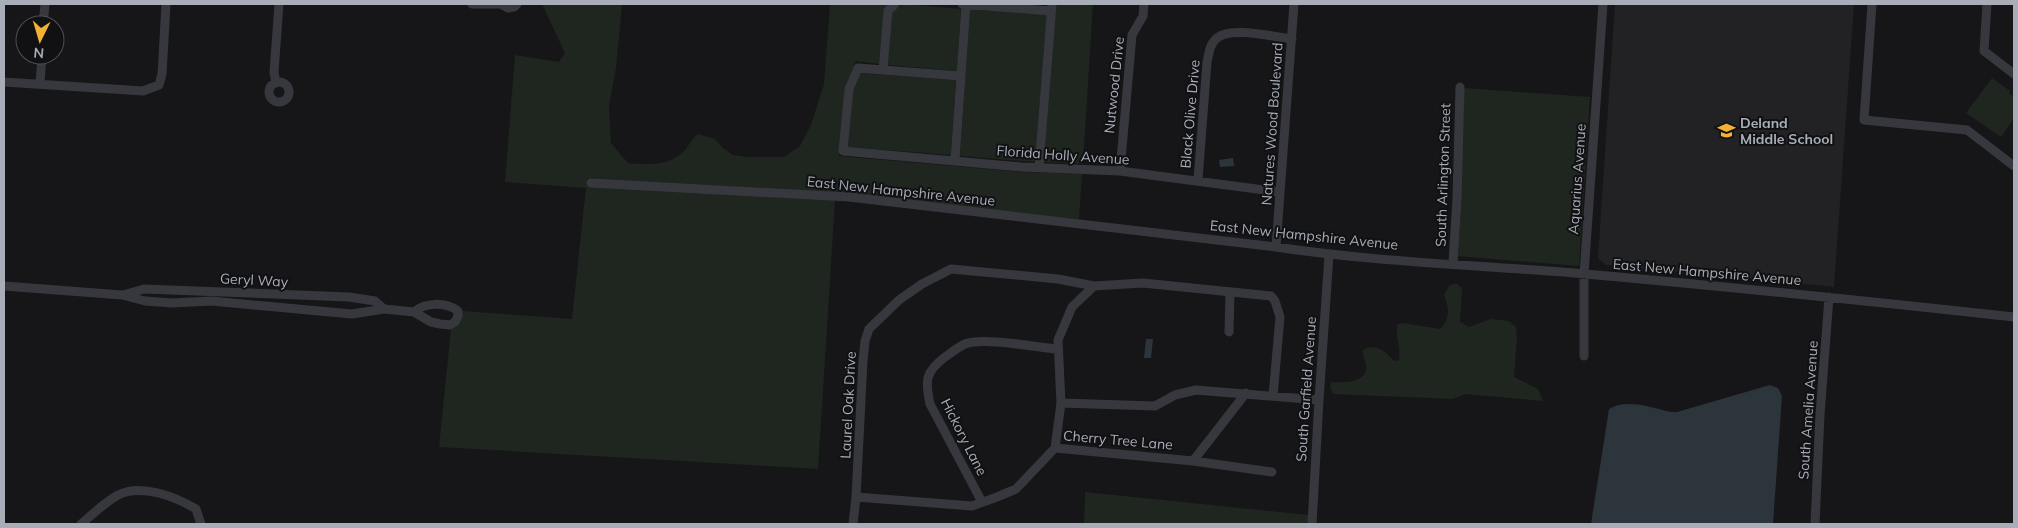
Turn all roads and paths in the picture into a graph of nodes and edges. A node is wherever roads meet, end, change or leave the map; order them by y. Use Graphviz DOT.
graph roads {
  1 [pos="166,4"];
  2 [pos="279,4"];
  3 [pos="472,4"];
  4 [pos="501,4"];
  5 [pos="517,4"];
  6 [pos="895,4"];
  7 [pos="962,4"];
  8 [pos="966,4"];
  9 [pos="1144,4"];
  10 [pos="1294,4"];
  11 [pos="1603,4"];
  12 [pos="1872,4"];
  13 [pos="1987,4"];
  14 [pos="1052,7"];
  15 [pos="1292,39"];
  16 [pos="41,65"];
  17 [pos="883,70"];
  18 [pos="2014,74"];
  19 [pos="961,76"];
  20 [pos="4,82"];
  21 [pos="276,83"];
  22 [pos="40,84"];
  23 [pos="1460,87"];
  24 [pos="955,160"];
  25 [pos="2014,166"];
  26 [pos="1039,167"];
  27 [pos="1120,171"];
  28 [pos="1198,180"];
  29 [pos="591,183"];
  30 [pos="1280,192"];
  31 [pos="1276,247"];
  32 [pos="1329,255"];
  33 [pos="1452,263"];
  34 [pos="1584,274"];
  35 [pos="4,286"];
  36 [pos="1094,286"];
  37 [pos="207,292"];
  38 [pos="1230,292"];
  39 [pos="122,295"];
  40 [pos="319,296"];
  41 [pos="1829,297"];
  42 [pos="206,302"];
  43 [pos="384,308"];
  44 [pos="318,312"];
  45 [pos="414,312"];
  46 [pos="2014,317"];
  47 [pos="1229,332"];
  48 [pos="1057,349"];
  49 [pos="1584,356"];
  50 [pos="1246,393"];
  51 [pos="1273,396"];
  52 [pos="1319,400"];
  53 [pos="1061,403"];
  54 [pos="1055,448"];
  55 [pos="1193,461"];
  56 [pos="1272,472"];
  57 [pos="856,497"];
  58 [pos="982,502"];
  59 [pos="81,524"];
  60 [pos="201,524"];
  61 [pos="853,524"];
  62 [pos="1312,524"];
  63 [pos="1815,524"];
  1 -- 22 [label="street"];
  2 -- 21 [label="street"];
  3 -- 4 [label="street"];
  4 -- 5 [label="street"];
  6 -- 17 [label="street"];
  7 -- 8 [label="street"];
  8 -- 14 [label="street"];
  8 -- 19 [label="street"];
  9 -- 27 [label="street, Nutwood Drive"];
  10 -- 15 [label="street, Natures Wood Boulevard"];
  11 -- 34 [label="street, Aquarius Avenue"];
  12 -- 25 [label="street"];
  13 -- 18 [label="street"];
  14 -- 26 [label="street"];
  15 -- 28 [label="street, Black Olive Drive"];
  15 -- 30 [label="street, Natures Wood Boulevard"];
  16 -- 22 [label="street"];
  17 -- 19 [label="street"];
  17 -- 24 [label="street, Florida Holly Avenue"];
  19 -- 24 [label="street"];
  20 -- 22 [label="street"];
  23 -- 33 [label="street, South Arlington Street"];
  24 -- 26 [label="street, Florida Holly Avenue"];
  26 -- 27 [label="street, Florida Holly Avenue"];
  27 -- 28 [label="street, Florida Holly Avenue"];
  28 -- 30 [label="street, Florida Holly Avenue"];
  29 -- 31 [label="street, East New Hampshire Avenue"];
  30 -- 31 [label="street, Natures Wood Boulevard"];
  31 -- 32 [label="street, East New Hampshire Avenue"];
  32 -- 33 [label="street, East New Hampshire Avenue"];
  32 -- 52 [label="street, South Garfield Avenue"];
  33 -- 34 [label="street, East New Hampshire Avenue"];
  34 -- 41 [label="street, East New Hampshire Avenue"];
  34 -- 49 [label="street, Aquarius Avenue"];
  35 -- 39 [label="street, Geryl Way"];
  36 -- 38 [label="street, Laurel Oak Drive"];
  36 -- 48 [label="street"];
  36 -- 57 [label="street, Laurel Oak Drive"];
  37 -- 39 [label="street, Geryl Way"];
  37 -- 40 [label="street, Geryl Way"];
  37 -- 42 [label="street"];
  38 -- 47 [label="street"];
  38 -- 51 [label="street, Laurel Oak Drive"];
  39 -- 42 [label="street, Geryl Way"];
  40 -- 43 [label="street, Geryl Way"];
  40 -- 44 [label="street"];
  41 -- 46 [label="street, East New Hampshire Avenue"];
  41 -- 63 [label="street, South Amelia Avenue"];
  42 -- 44 [label="street, Geryl Way"];
  43 -- 44 [label="street, Geryl Way"];
  43 -- 45 [label="street, Geryl Way"];
  48 -- 53 [label="street"];
  48 -- 58 [label="street, Hickory Lane"];
  50 -- 51 [label="street"];
  50 -- 53 [label="street"];
  50 -- 55 [label="street"];
  51 -- 52 [label="street"];
  52 -- 62 [label="street, South Garfield Avenue"];
  53 -- 54 [label="street"];
  54 -- 55 [label="street, Cherry Tree Lane"];
  54 -- 58 [label="street, Cherry Tree Lane"];
  55 -- 56 [label="street, Cherry Tree Lane"];
  57 -- 58 [label="street, Cherry Tree Lane"];
  57 -- 61 [label="street, Laurel Oak Drive"];
  59 -- 60 [label="street"];
}
